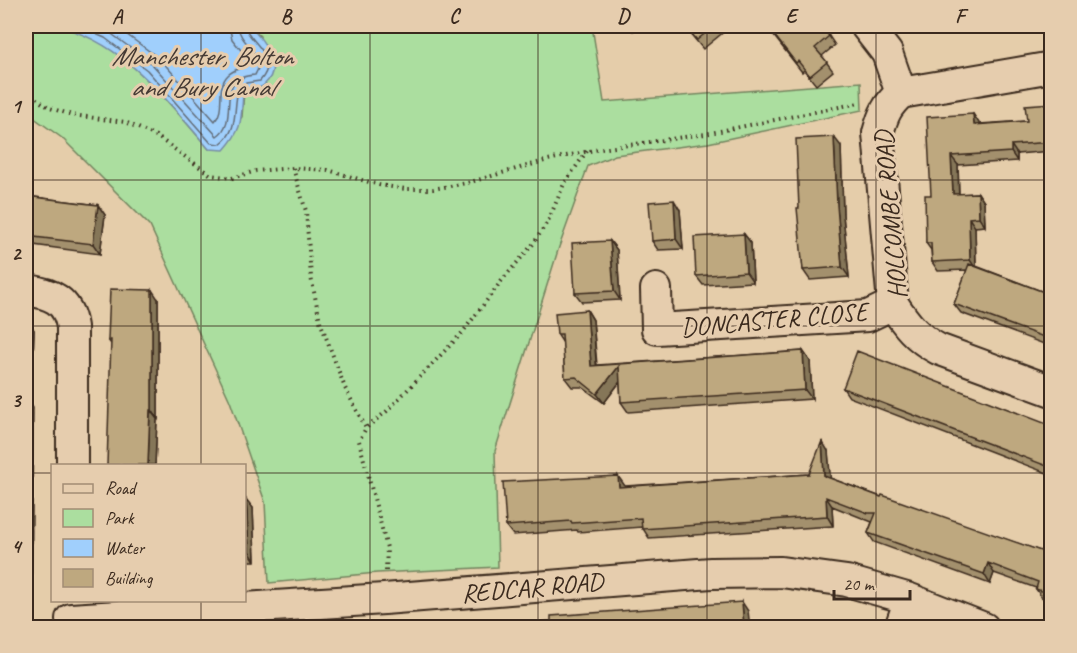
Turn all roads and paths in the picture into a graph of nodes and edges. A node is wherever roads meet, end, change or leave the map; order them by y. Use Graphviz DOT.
graph roads {
  1 [pos="866,26"];
  2 [pos="1052,67"];
  3 [pos="26,92"];
  4 [pos="893,100"];
  5 [pos="587,151"];
  6 [pos="293,168"];
  7 [pos="656,289"];
  8 [pos="26,290"];
  9 [pos="893,304"];
  10 [pos="1052,391"];
  11 [pos="366,428"];
  12 [pos="72,464"];
  13 [pos="384,599"];
  14 [pos="910,599"];
  15 [pos="71,616"];
  16 [pos="900,627"];
  17 [pos="984,627"];
  1 -- 4 [label="street"];
  2 -- 4 [label="street"];
  3 -- 6 [label="path"];
  4 -- 5 [label="path"];
  4 -- 9 [label="street, HOLCOMBE ROAD"];
  5 -- 6 [label="path"];
  5 -- 11 [label="path"];
  6 -- 11 [label="path"];
  7 -- 9 [label="street, DONCASTER CLOSE"];
  8 -- 12 [label="street"];
  9 -- 10 [label="street, HOLCOMBE ROAD"];
  11 -- 13 [label="path"];
  13 -- 14 [label="street, REDCAR ROAD"];
  13 -- 15 [label="street, REDCAR ROAD"];
  14 -- 16 [label="street"];
  14 -- 17 [label="street, REDCAR ROAD"];
}
